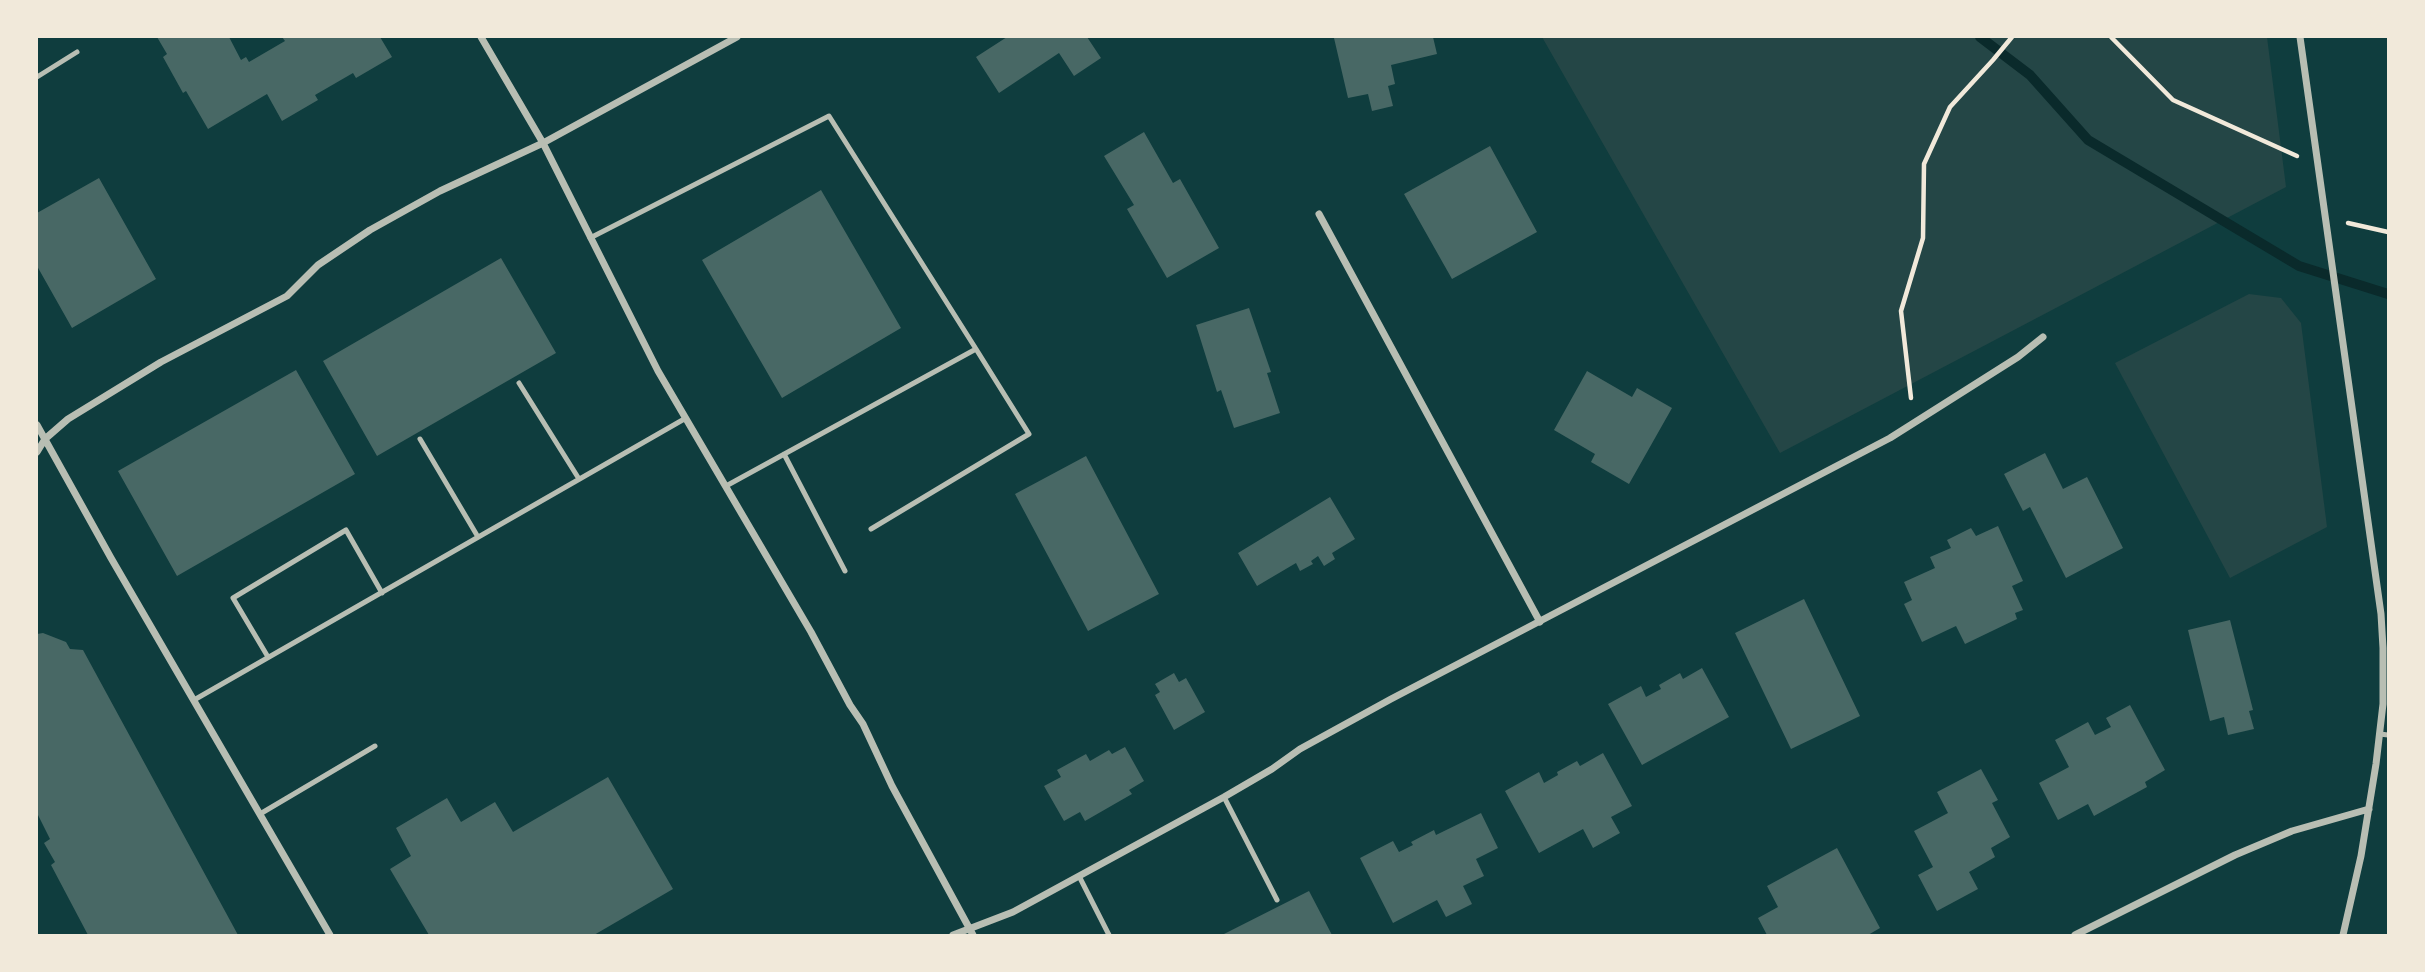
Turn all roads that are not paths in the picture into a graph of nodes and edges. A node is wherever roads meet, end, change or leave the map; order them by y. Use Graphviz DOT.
graph roads {
  1 [pos="481,37"];
  2 [pos="737,37"];
  3 [pos="2300,37"];
  4 [pos="77,52"];
  5 [pos="37,76"];
  6 [pos="543,143"];
  7 [pos="1320,214"];
  8 [pos="590,238"];
  9 [pos="2043,337"];
  10 [pos="976,349"];
  11 [pos="519,383"];
  12 [pos="686,418"];
  13 [pos="37,425"];
  14 [pos="45,439"];
  15 [pos="420,439"];
  16 [pos="37,452"];
  17 [pos="784,454"];
  18 [pos="579,480"];
  19 [pos="726,486"];
  20 [pos="871,529"];
  21 [pos="478,537"];
  22 [pos="845,571"];
  23 [pos="382,593"];
  24 [pos="1540,622"];
  25 [pos="268,657"];
  26 [pos="194,700"];
  27 [pos="2384,734"];
  28 [pos="375,746"];
  29 [pos="1224,797"];
  30 [pos="2369,809"];
  31 [pos="260,814"];
  32 [pos="1079,876"];
  33 [pos="1278,900"];
  34 [pos="971,932"];
  35 [pos="330,935"];
  36 [pos="953,935"];
  37 [pos="1109,935"];
  38 [pos="2075,935"];
  39 [pos="2343,935"];
  1 -- 6 [label="street"];
  2 -- 6 [label="street"];
  3 -- 27 [label="street"];
  4 -- 5 [label="lane"];
  6 -- 8 [label="street"];
  6 -- 14 [label="street"];
  7 -- 24 [label="street"];
  8 -- 10 [label="lane"];
  8 -- 12 [label="street"];
  9 -- 24 [label="street"];
  10 -- 17 [label="lane"];
  10 -- 20 [label="lane"];
  11 -- 18 [label="lane"];
  12 -- 18 [label="lane"];
  12 -- 19 [label="street"];
  13 -- 14 [label="street"];
  14 -- 16 [label="street"];
  14 -- 26 [label="street"];
  15 -- 21 [label="lane"];
  17 -- 19 [label="lane"];
  17 -- 22 [label="lane"];
  18 -- 21 [label="lane"];
  19 -- 34 [label="street"];
  21 -- 23 [label="lane"];
  23 -- 25 [label="lane"];
  23 -- 25 [label="lane"];
  24 -- 29 [label="street"];
  25 -- 26 [label="lane"];
  26 -- 31 [label="street"];
  27 -- 30 [label="street"];
  28 -- 31 [label="lane"];
  29 -- 32 [label="street"];
  29 -- 33 [label="lane"];
  30 -- 38 [label="street"];
  30 -- 39 [label="street"];
  31 -- 35 [label="street"];
  32 -- 34 [label="street"];
  32 -- 37 [label="lane"];
  34 -- 36 [label="street"];
}
